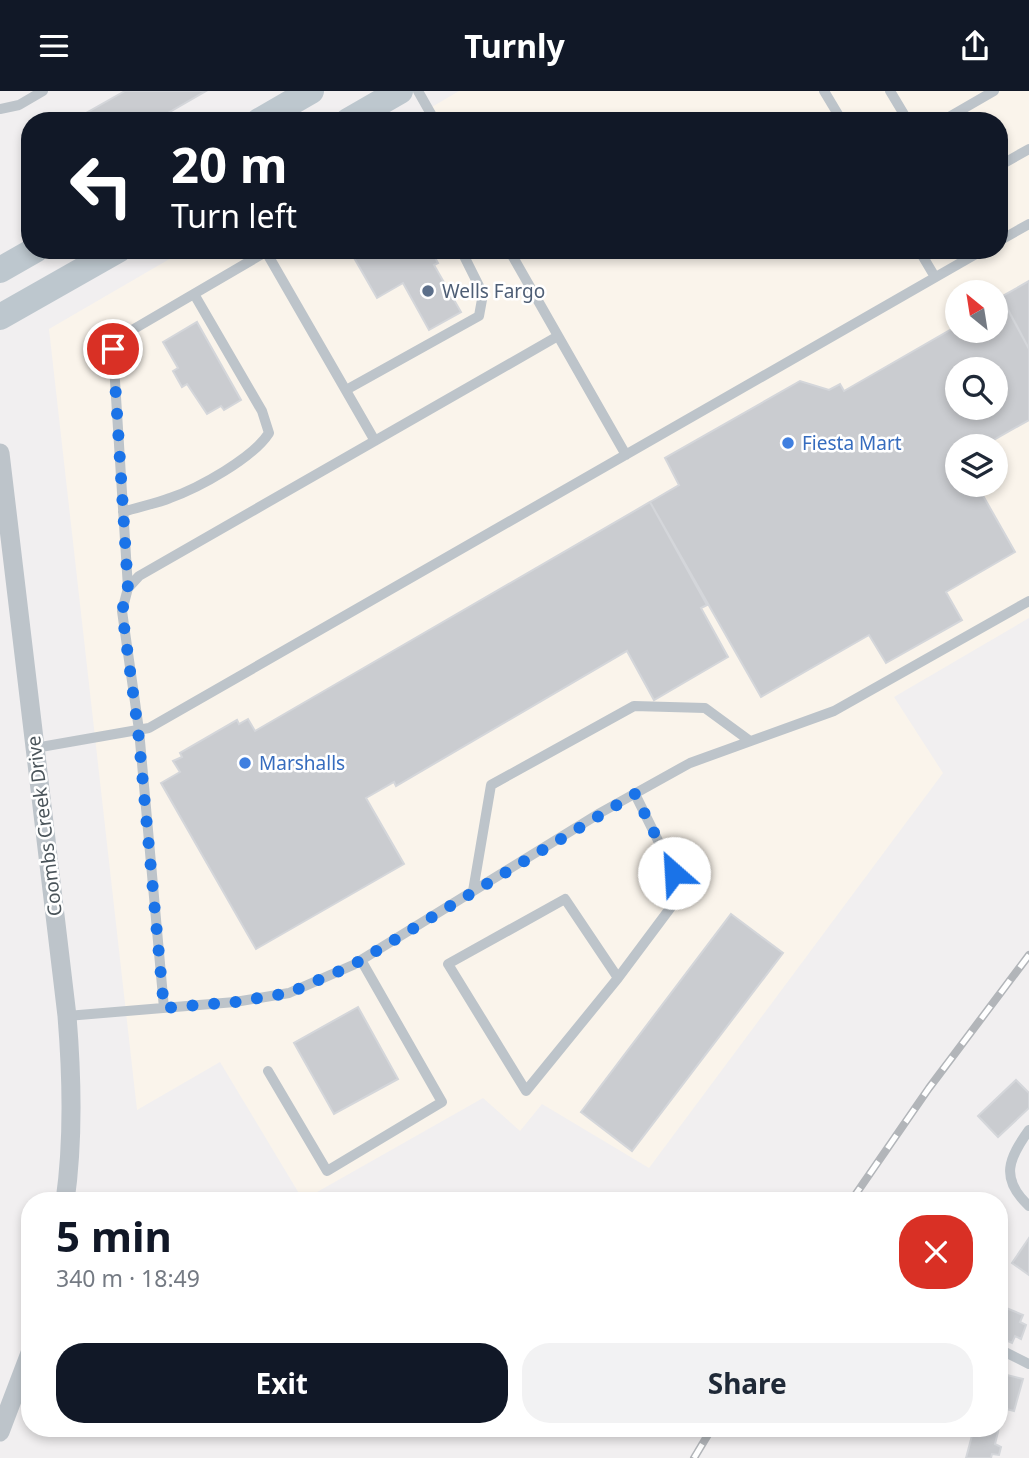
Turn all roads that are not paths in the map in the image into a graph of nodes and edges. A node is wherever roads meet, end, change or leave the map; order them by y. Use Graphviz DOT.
graph roads {
  1 [pos="43,91"];
  2 [pos="311,91"];
  3 [pos="400,91"];
  4 [pos="418,91"];
  5 [pos="824,91"];
  6 [pos="890,91"];
  7 [pos="994,91"];
  8 [pos="0,109"];
  9 [pos="275,112"];
  10 [pos="364,112"];
  11 [pos="430,112"];
  12 [pos="837,112"];
  13 [pos="903,112"];
  14 [pos="958,112"];
  15 [pos="1029,149"];
  16 [pos="1008,161"];
  17 [pos="1029,224"];
  18 [pos="1008,236"];
  19 [pos="21,258"];
  20 [pos="102,259"];
  21 [pos="253,259"];
  22 [pos="272,259"];
  23 [pos="466,259"];
  24 [pos="514,259"];
  25 [pos="924,259"];
  26 [pos="967,259"];
  27 [pos="0,270"];
  28 [pos="935,277"];
  29 [pos="194,294"];
  30 [pos="0,317"];
  31 [pos="558,336"];
  32 [pos="346,390"];
  33 [pos="375,441"];
  34 [pos="0,453"];
  35 [pos="626,455"];
  36 [pos="123,512"];
  37 [pos="128,589"];
  38 [pos="1029,601"];
  39 [pos="138,730"];
  40 [pos="750,741"];
  41 [pos="35,748"];
  42 [pos="635,794"];
  43 [pos="472,891"];
  44 [pos="360,960"];
  45 [pos="618,978"];
  46 [pos="164,1008"];
  47 [pos="67,1016"];
  48 [pos="268,1071"];
  49 [pos="1029,1130"];
  50 [pos="66,1192"];
  51 [pos="1029,1206"];
  52 [pos="1008,1354"];
  53 [pos="1029,1364"];
  54 [pos="21,1377"];
  55 [pos="0,1432"];
  1 -- 8 [label="lane"];
  2 -- 9 [label="main road"];
  3 -- 10 [label="main road"];
  4 -- 11 [label="lane"];
  5 -- 12 [label="lane"];
  6 -- 13 [label="lane"];
  7 -- 14 [label="lane"];
  15 -- 16 [label="lane"];
  17 -- 18 [label="lane"];
  19 -- 27 [label="main road"];
  20 -- 30 [label="main road"];
  21 -- 29 [label="lane"];
  22 -- 32 [label="lane"];
  23 -- 32 [label="lane"];
  24 -- 31 [label="lane"];
  25 -- 28 [label="lane"];
  26 -- 28 [label="lane"];
  28 -- 35 [label="lane"];
  29 -- 36 [label="lane"];
  29 -- 36 [label="lane"];
  31 -- 33 [label="lane"];
  31 -- 35 [label="lane"];
  32 -- 33 [label="lane"];
  33 -- 37 [label="lane"];
  34 -- 41 [label="street, Coombs Creek Drive"];
  35 -- 39 [label="lane"];
  36 -- 37 [label="lane"];
  37 -- 39 [label="lane"];
  38 -- 40 [label="lane"];
  39 -- 41 [label="lane"];
  39 -- 46 [label="lane"];
  40 -- 42 [label="lane"];
  40 -- 43 [label="lane"];
  41 -- 47 [label="street, Coombs Creek Drive"];
  42 -- 43 [label="lane"];
  42 -- 45 [label="lane"];
  43 -- 44 [label="lane"];
  44 -- 46 [label="lane"];
  44 -- 48 [label="lane"];
  45 -- 45 [label="lane"];
  46 -- 47 [label="lane"];
  47 -- 50 [label="street, Coombs Creek Drive"];
  49 -- 51 [label="lane"];
  52 -- 53 [label="lane"];
  54 -- 55 [label="street"];
}
